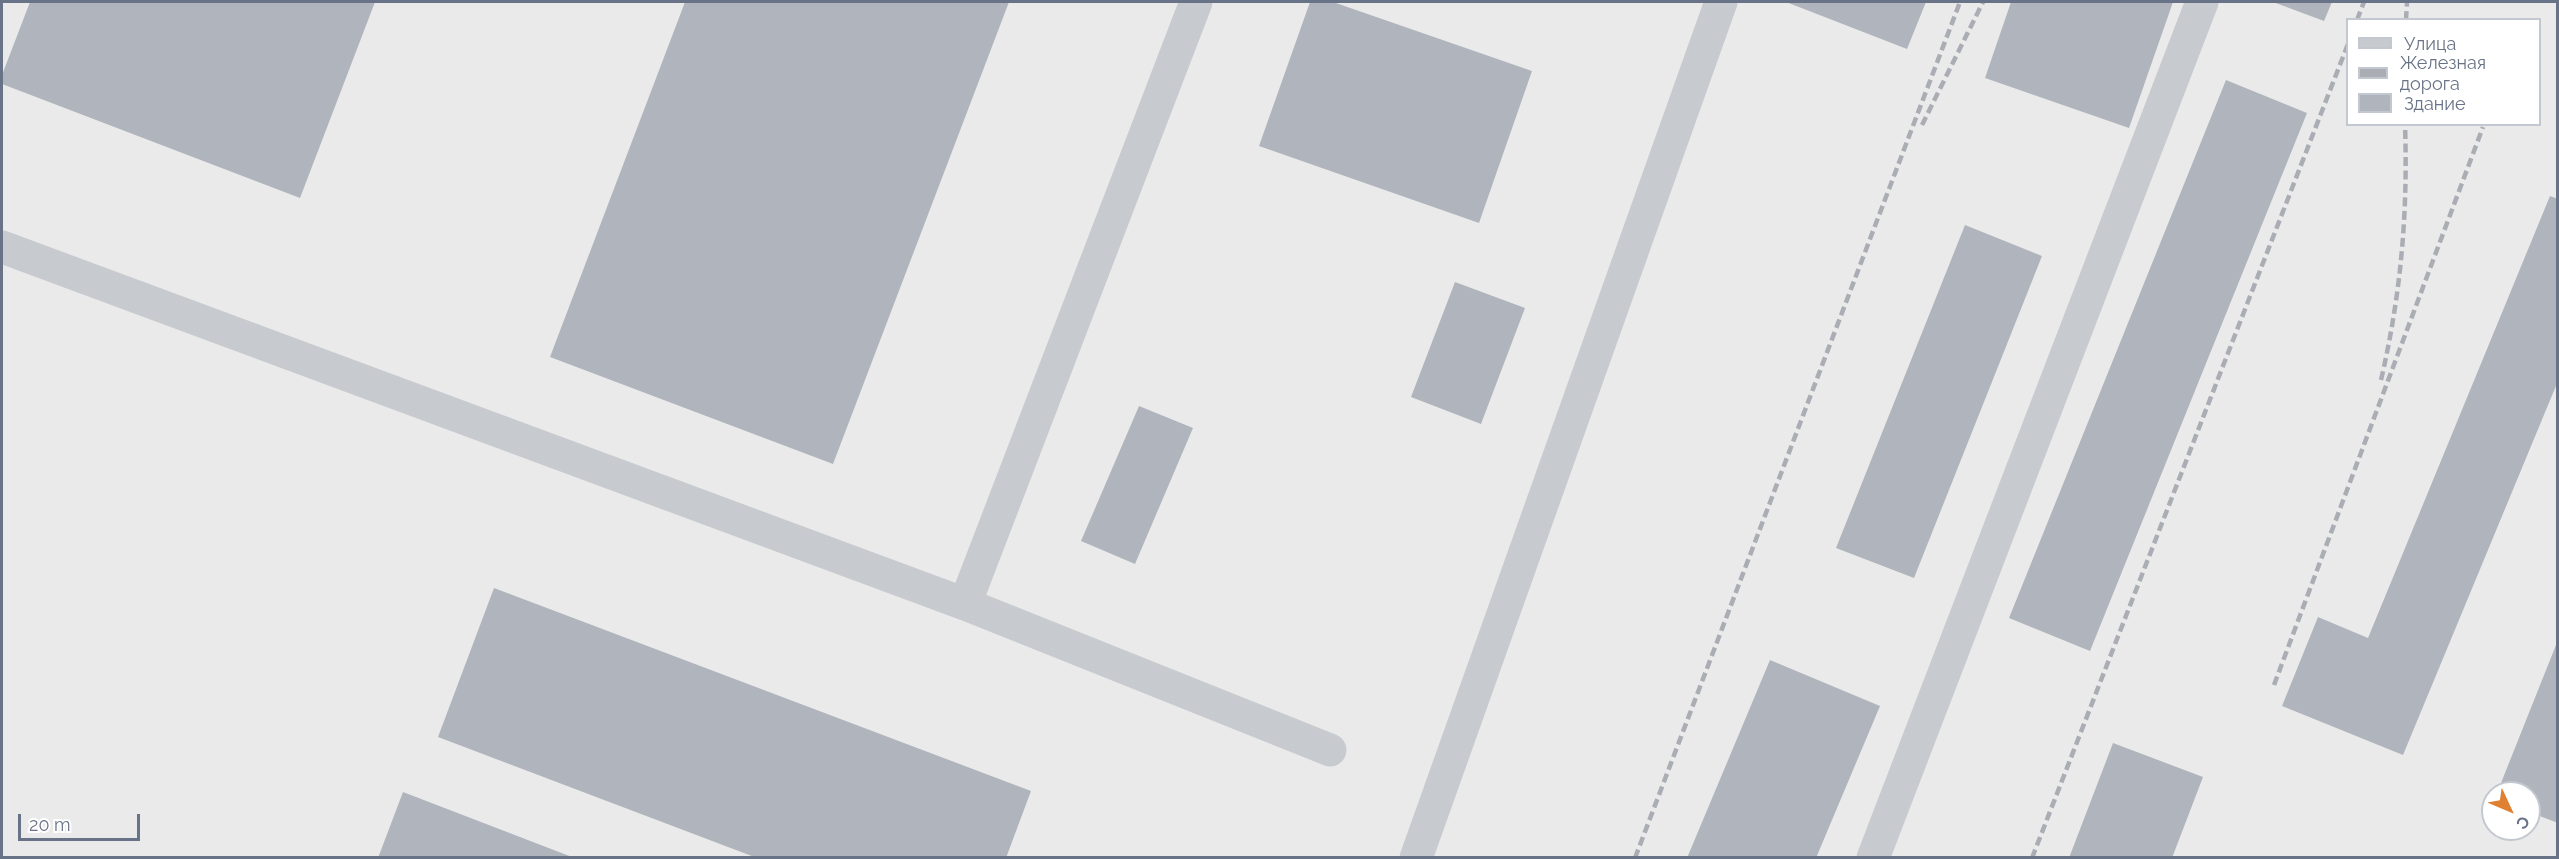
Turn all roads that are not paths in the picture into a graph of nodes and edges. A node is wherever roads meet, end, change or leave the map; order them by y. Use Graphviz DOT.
graph roads {
  1 [pos="1196,2"];
  2 [pos="1721,2"];
  3 [pos="2202,2"];
  4 [pos="2,247"];
  5 [pos="965,604"];
  6 [pos="1330,750"];
  7 [pos="1416,858"];
  8 [pos="1873,858"];
  1 -- 5 [label="lane"];
  2 -- 7 [label="lane"];
  3 -- 8 [label="lane"];
  4 -- 5 [label="lane"];
  5 -- 6 [label="lane"];
}
